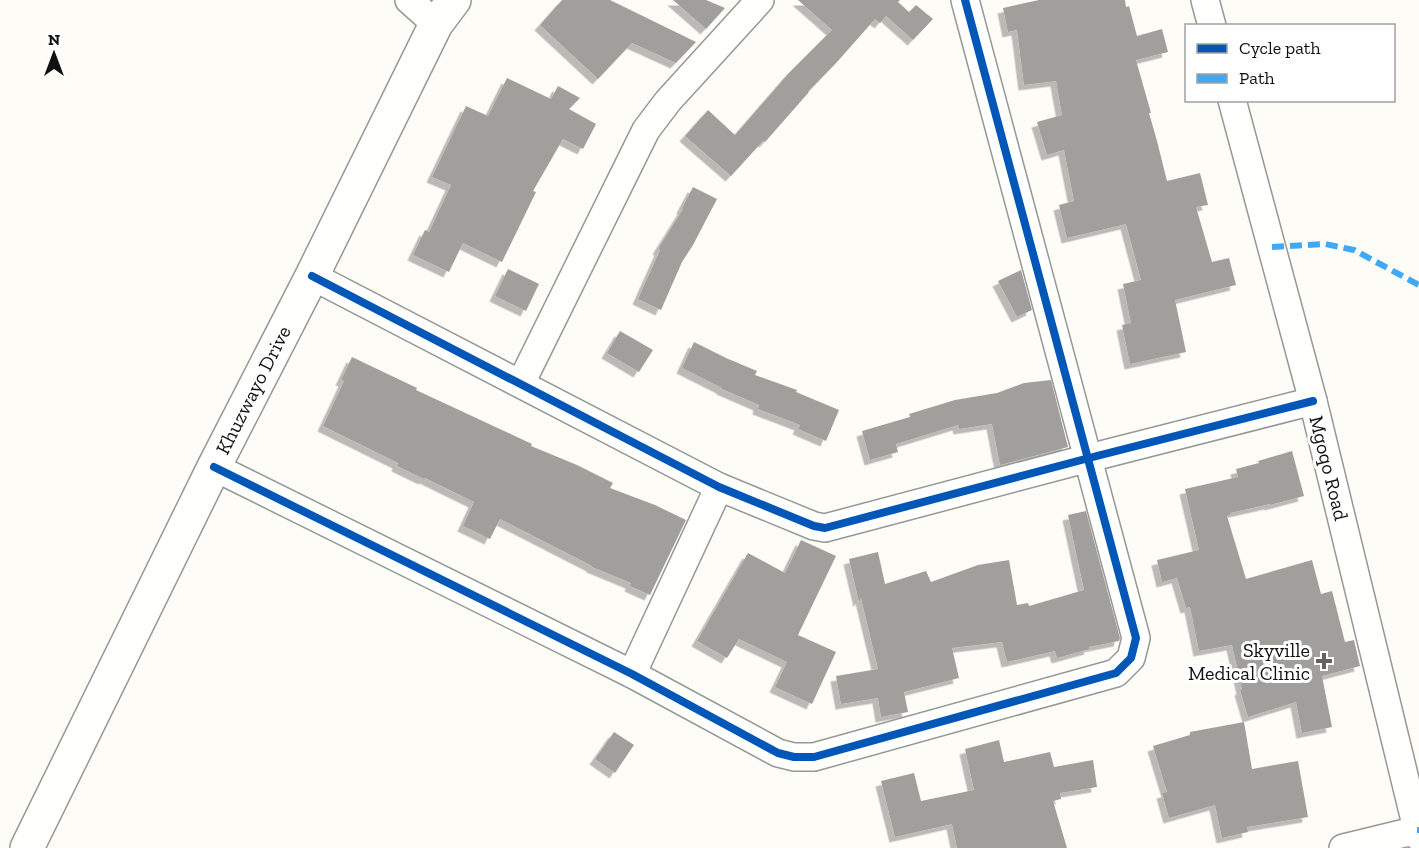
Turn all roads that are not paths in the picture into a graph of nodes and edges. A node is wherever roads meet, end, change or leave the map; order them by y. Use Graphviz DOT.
graph roads {
  1 [pos="409,0"];
  2 [pos="760,0"];
  3 [pos="965,0"];
  4 [pos="1205,0"];
  5 [pos="445,12"];
  6 [pos="1211,24"];
  7 [pos="1233,102"];
  8 [pos="312,276"];
  9 [pos="521,383"];
  10 [pos="1312,401"];
  11 [pos="1089,458"];
  12 [pos="214,467"];
  13 [pos="719,487"];
  14 [pos="632,674"];
  15 [pos="1418,834"];
  16 [pos="27,848"];
  17 [pos="1343,848"];
  1 -- 5 [label="street"];
  2 -- 9 [label="street"];
  3 -- 11 [label="street"];
  4 -- 6 [label="street"];
  5 -- 8 [label="street, Khuzwayo Drive"];
  7 -- 10 [label="street, Mgoqo Road"];
  8 -- 9 [label="street"];
  8 -- 12 [label="street, Khuzwayo Drive"];
  9 -- 13 [label="street"];
  10 -- 11 [label="street"];
  10 -- 15 [label="street, Mgoqo Road"];
  11 -- 13 [label="street"];
  11 -- 14 [label="street"];
  12 -- 14 [label="street"];
  12 -- 16 [label="street, Khuzwayo Drive"];
  13 -- 14 [label="street"];
  15 -- 17 [label="street"];
}
